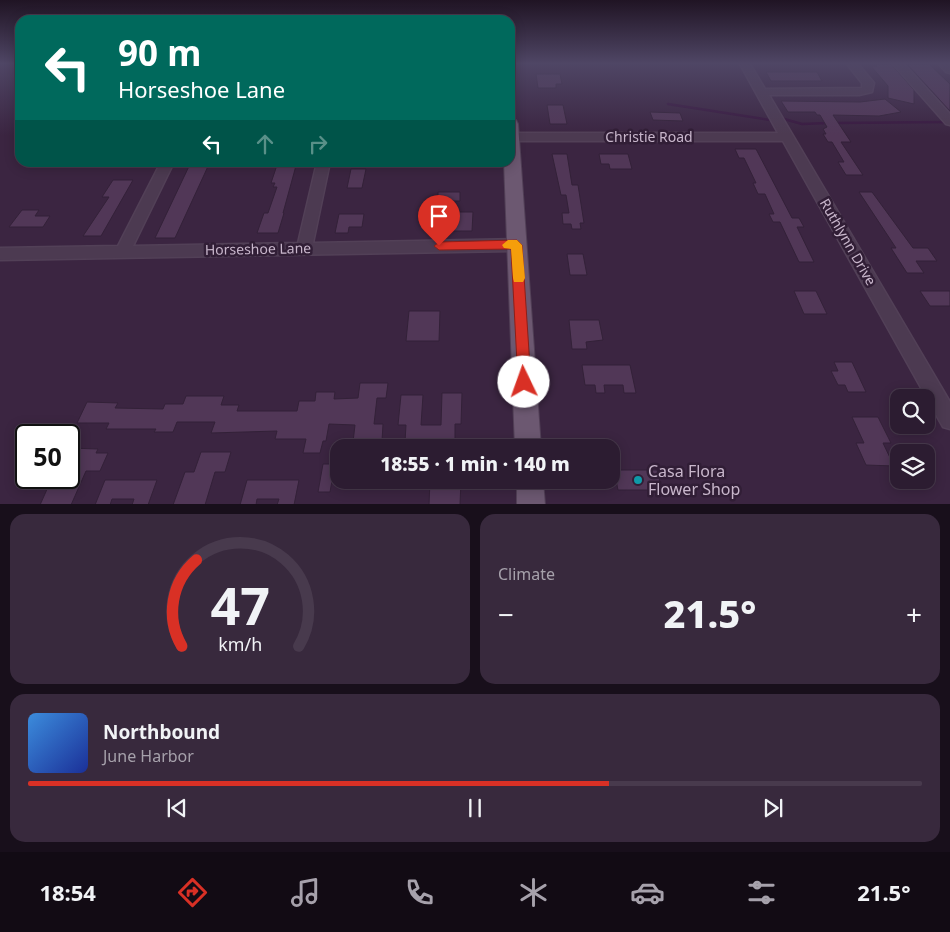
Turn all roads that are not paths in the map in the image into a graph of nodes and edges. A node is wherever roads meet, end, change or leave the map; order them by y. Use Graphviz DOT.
graph roads {
  1 [pos="758,88"];
  2 [pos="868,88"];
  3 [pos="919,88"];
  4 [pos="761,92"];
  5 [pos="950,121"];
  6 [pos="515,130"];
  7 [pos="787,137"];
  8 [pos="165,167"];
  9 [pos="323,167"];
  10 [pos="512,167"];
  11 [pos="517,245"];
  12 [pos="304,248"];
  13 [pos="122,252"];
  14 [pos="0,254"];
  15 [pos="950,420"];
  16 [pos="528,439"];
  17 [pos="530,489"];
  18 [pos="531,504"];
  1 -- 4 [label="street, Ruthlynn Drive"];
  2 -- 4 [label="street"];
  3 -- 5 [label="street"];
  4 -- 7 [label="street, Ruthlynn Drive"];
  6 -- 7 [label="street, Christie Road"];
  7 -- 15 [label="street, Ruthlynn Drive"];
  8 -- 13 [label="street"];
  9 -- 12 [label="street"];
  10 -- 11 [label="main road"];
  11 -- 12 [label="street, Horseshoe Lane"];
  11 -- 16 [label="main road"];
  12 -- 13 [label="street, Horseshoe Lane"];
  13 -- 14 [label="street, Horseshoe Lane"];
  17 -- 18 [label="main road"];
}
